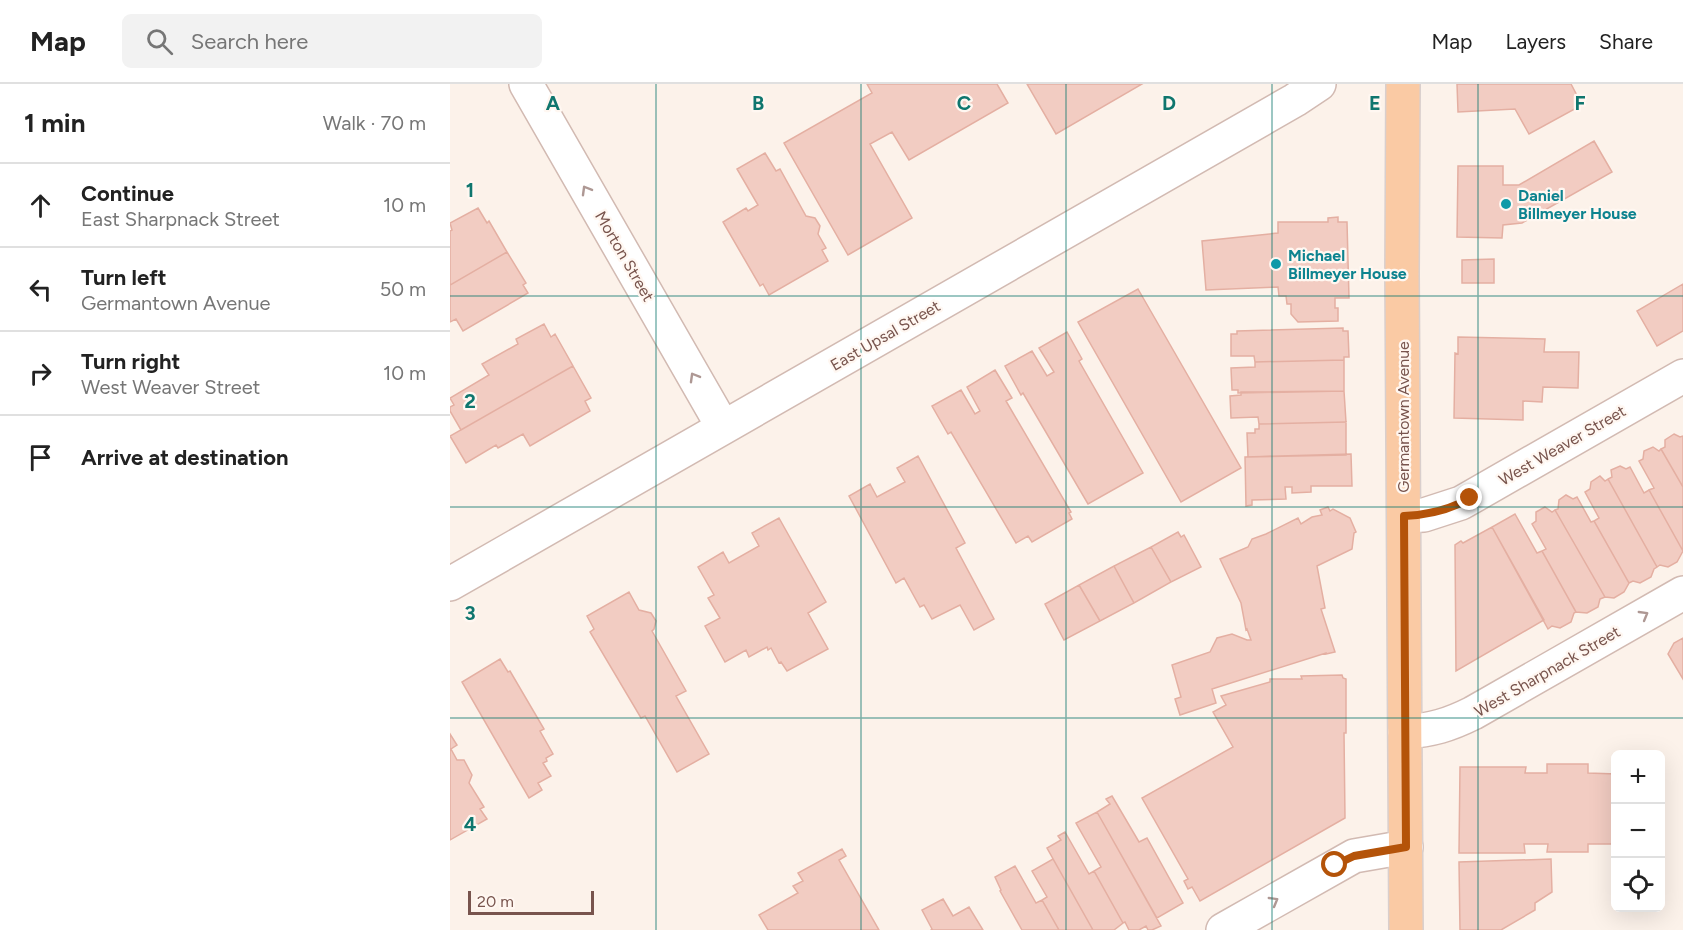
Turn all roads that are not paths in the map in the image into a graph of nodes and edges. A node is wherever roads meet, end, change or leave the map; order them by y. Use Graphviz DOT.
graph roads {
  1 [pos="525,84"];
  2 [pos="1319,84"];
  3 [pos="1403,84"];
  4 [pos="1683,376"];
  5 [pos="723,427"];
  6 [pos="1404,516"];
  7 [pos="450,584"];
  8 [pos="1683,593"];
  9 [pos="1405,732"];
  10 [pos="1406,847"];
  11 [pos="1223,930"];
  12 [pos="1406,930"];
  5 -- 1 [label="street, Morton Street, one-way"];
  2 -- 5 [label="street, East Upsal Street"];
  3 -- 6 [label="main road, Germantown Avenue"];
  4 -- 6 [label="street, West Weaver Street"];
  5 -- 7 [label="street, East Upsal Street"];
  6 -- 9 [label="main road, Germantown Avenue"];
  9 -- 8 [label="street, West Sharpnack Street, one-way"];
  9 -- 10 [label="main road, Germantown Avenue"];
  11 -- 10 [label="street, one-way"];
  10 -- 12 [label="main road, Germantown Avenue"];
}
